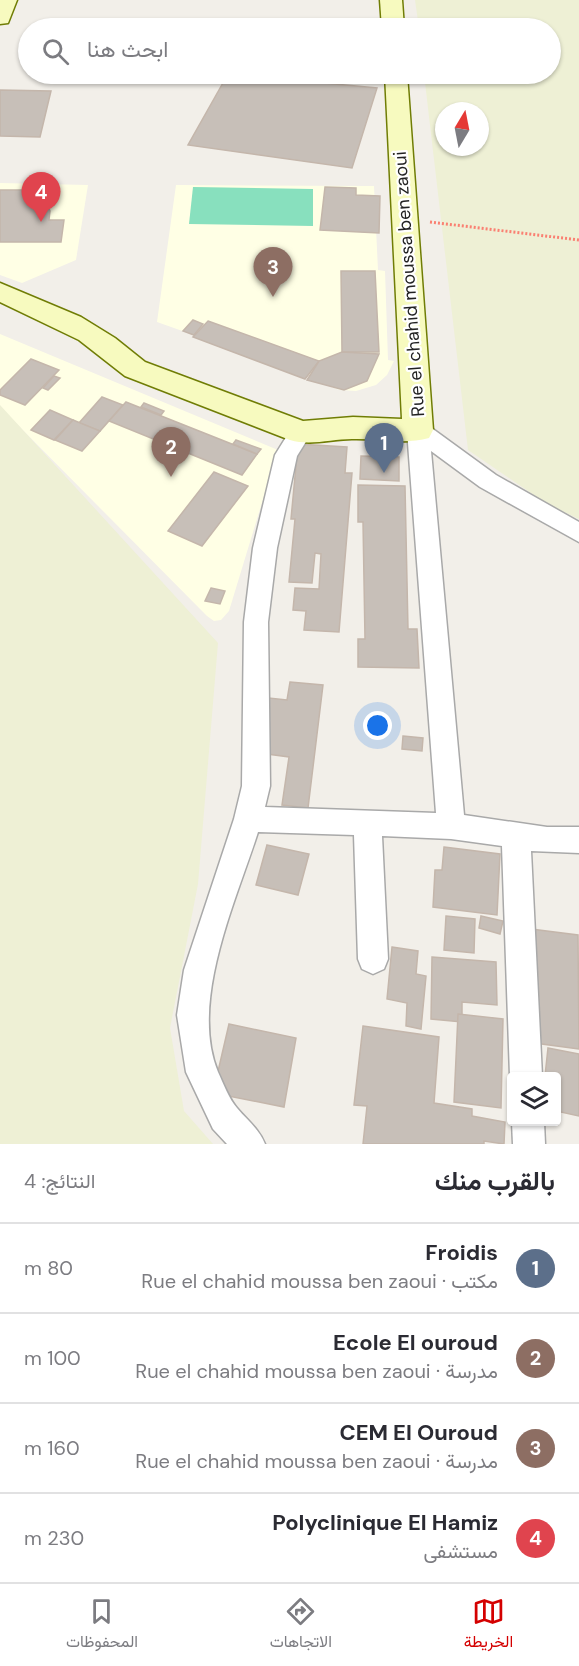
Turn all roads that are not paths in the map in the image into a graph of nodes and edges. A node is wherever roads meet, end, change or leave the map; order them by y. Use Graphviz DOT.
graph roads {
  1 [pos="6,0"];
  2 [pos="391,0"];
  3 [pos="0,18"];
  4 [pos="392,18"];
  5 [pos="397,84"];
  6 [pos="0,292"];
  7 [pos="118,352"];
  8 [pos="353,428"];
  9 [pos="418,430"];
  10 [pos="301,432"];
  11 [pos="579,533"];
  12 [pos="248,819"];
  13 [pos="367,823"];
  14 [pos="451,826"];
  15 [pos="516,835"];
  16 [pos="579,840"];
  17 [pos="374,959"];
  18 [pos="526,1072"];
  19 [pos="528,1126"];
  20 [pos="249,1144"];
  21 [pos="529,1144"];
  1 -- 3 [label="street"];
  2 -- 4 [label="street"];
  5 -- 9 [label="street, Rue el chahid moussa ben zaoui"];
  6 -- 7 [label="street"];
  7 -- 8 [label="street"];
  7 -- 10 [label="street"];
  8 -- 9 [label="street, Rue el chahid moussa ben zaoui"];
  8 -- 10 [label="street"];
  9 -- 11 [label="street"];
  9 -- 14 [label="street"];
  10 -- 12 [label="street"];
  12 -- 13 [label="street"];
  12 -- 20 [label="street"];
  13 -- 14 [label="street"];
  13 -- 17 [label="street"];
  14 -- 15 [label="street"];
  15 -- 16 [label="street"];
  15 -- 18 [label="street"];
  19 -- 21 [label="street"];
}
